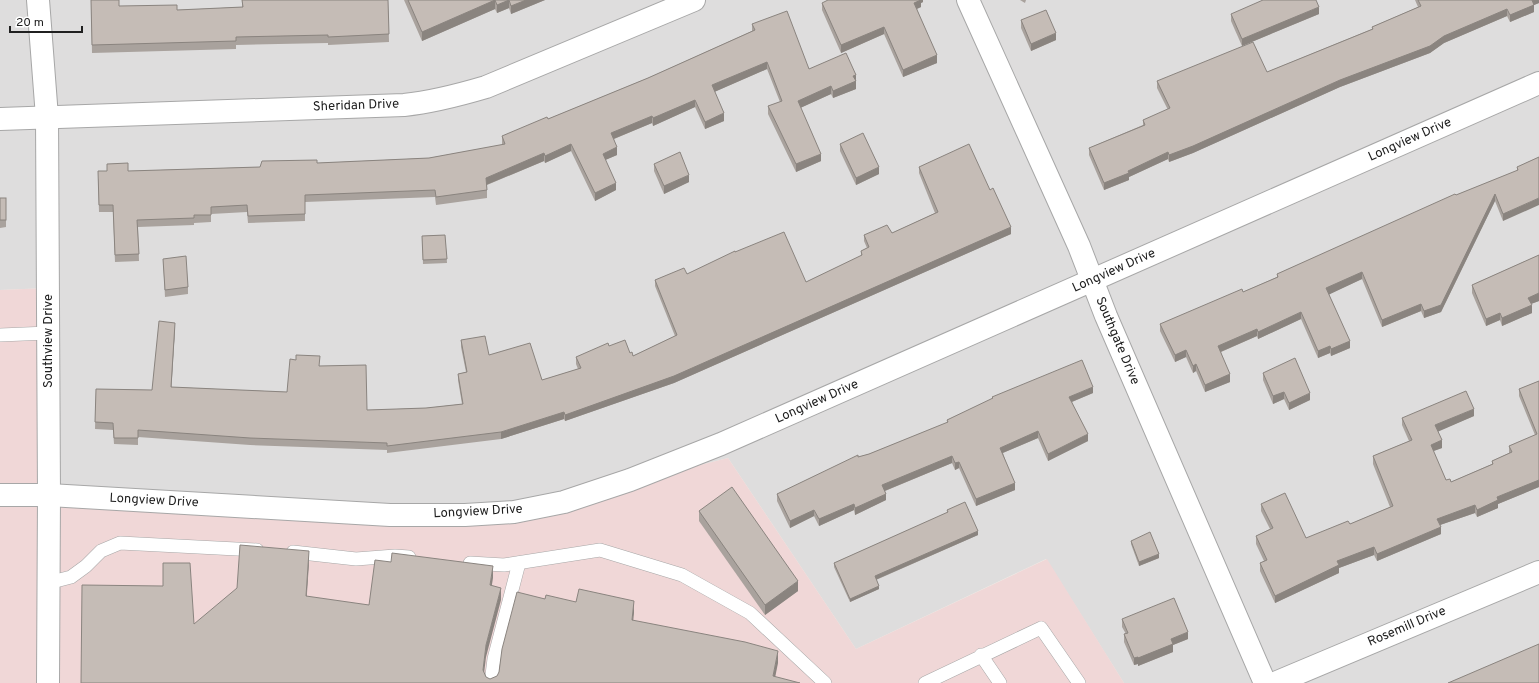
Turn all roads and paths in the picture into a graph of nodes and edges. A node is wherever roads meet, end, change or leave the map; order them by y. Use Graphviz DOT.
graph roads {
  1 [pos="38,0"];
  2 [pos="694,0"];
  3 [pos="968,0"];
  4 [pos="1539,83"];
  5 [pos="47,117"];
  6 [pos="0,119"];
  7 [pos="1093,280"];
  8 [pos="48,333"];
  9 [pos="0,335"];
  10 [pos="0,495"];
  11 [pos="49,495"];
  12 [pos="425,558"];
  13 [pos="456,562"];
  14 [pos="519,563"];
  15 [pos="1539,572"];
  16 [pos="48,583"];
  17 [pos="981,655"];
  18 [pos="48,683"];
  19 [pos="491,683"];
  20 [pos="825,683"];
  21 [pos="925,683"];
  22 [pos="1000,683"];
  23 [pos="1079,683"];
  24 [pos="1265,683"];
  25 [pos="1275,683"];
  1 -- 5 [label="street, Southview Drive"];
  2 -- 5 [label="street, Sheridan Drive"];
  3 -- 7 [label="street, Southgate Drive"];
  4 -- 7 [label="street, Longview Drive"];
  5 -- 6 [label="street, Sheridan Drive"];
  5 -- 8 [label="street, Southview Drive"];
  7 -- 11 [label="street, Longview Drive"];
  7 -- 24 [label="street, Southgate Drive"];
  8 -- 9 [label="lane"];
  8 -- 11 [label="street, Southview Drive"];
  10 -- 11 [label="street, Longview Drive"];
  11 -- 16 [label="street, Southview Drive"];
  12 -- 16 [label="lane"];
  13 -- 14 [label="lane"];
  14 -- 19 [label="lane"];
  14 -- 20 [label="lane"];
  15 -- 25 [label="street, Rosemill Drive"];
  16 -- 18 [label="street, Southview Drive"];
  17 -- 21 [label="lane"];
  17 -- 22 [label="lane"];
  17 -- 23 [label="lane"];
}
